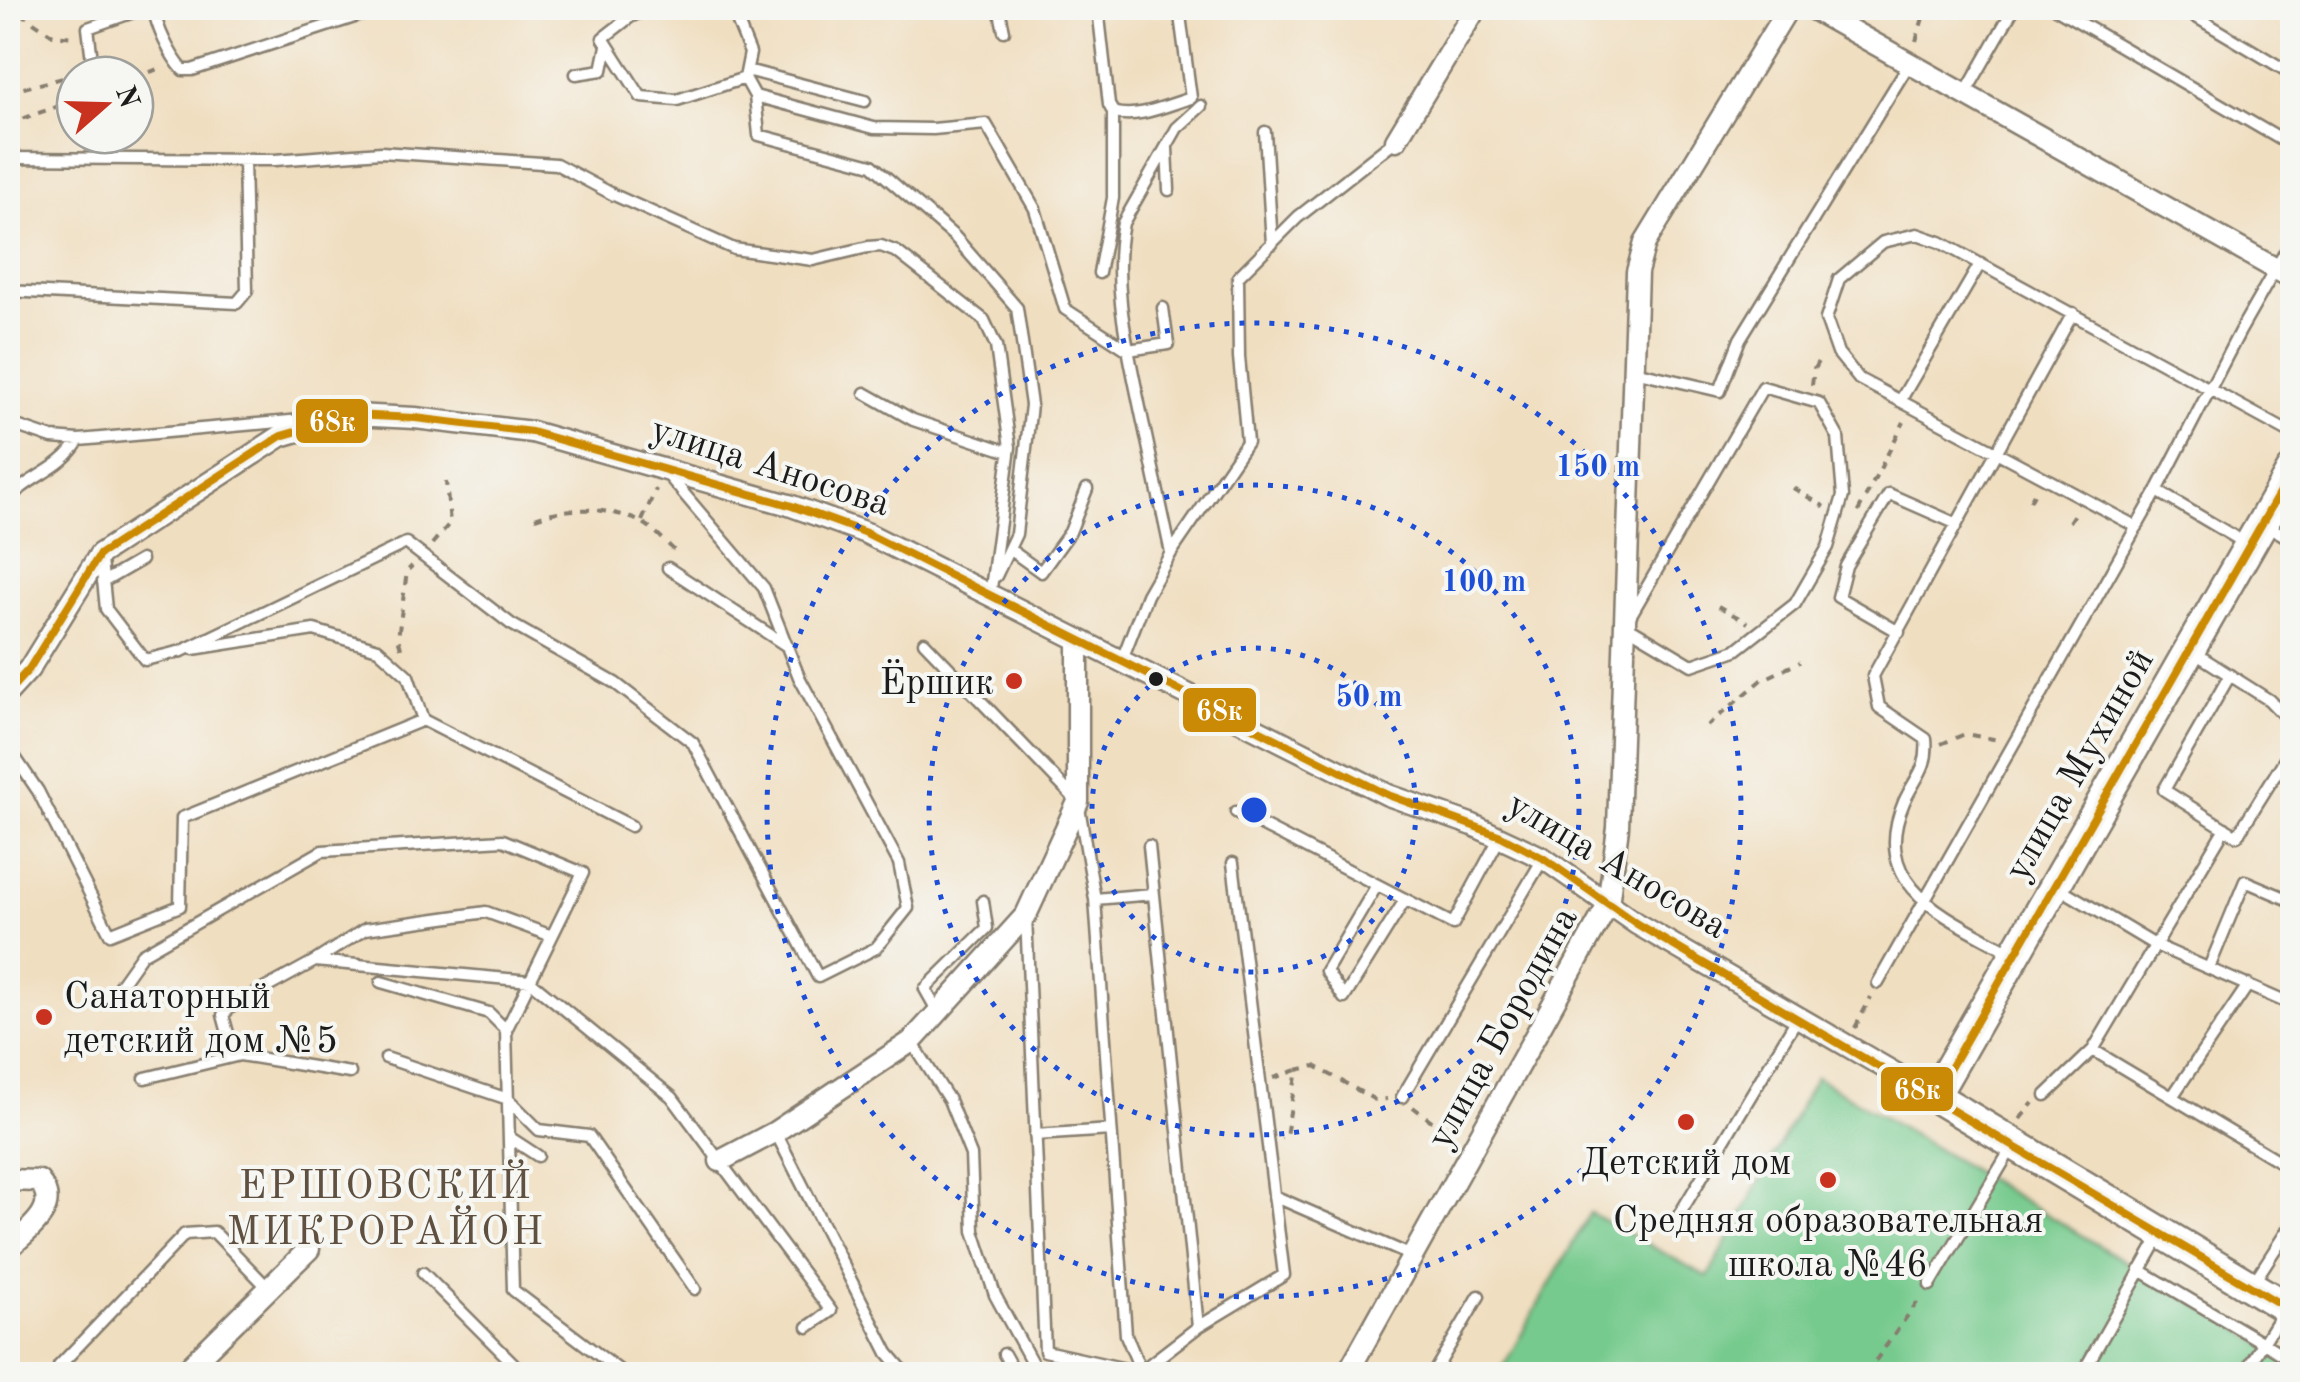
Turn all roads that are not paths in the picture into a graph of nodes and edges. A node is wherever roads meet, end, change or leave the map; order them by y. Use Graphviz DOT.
graph roads {
  1 [pos="145,8"];
  2 [pos="154,8"];
  3 [pos="382,8"];
  4 [pos="650,8"];
  5 [pos="732,8"];
  6 [pos="999,8"];
  7 [pos="1098,8"];
  8 [pos="1179,8"];
  9 [pos="1476,8"];
  10 [pos="1788,8"];
  11 [pos="1810,8"];
  12 [pos="2014,8"];
  13 [pos="2055,8"];
  14 [pos="2181,8"];
  15 [pos="2198,12"];
  16 [pos="1004,31"];
  17 [pos="607,44"];
  18 [pos="91,55"];
  19 [pos="1909,63"];
  20 [pos="2290,66"];
  21 [pos="576,74"];
  22 [pos="746,74"];
  23 [pos="1965,94"];
  24 [pos="755,96"];
  25 [pos="865,101"];
  26 [pos="1201,106"];
  27 [pos="1112,112"];
  28 [pos="1264,132"];
  29 [pos="1396,140"];
  30 [pos="2292,141"];
  31 [pos="1167,146"];
  32 [pos="8,158"];
  33 [pos="244,160"];
  34 [pos="8,169"];
  35 [pos="8,184"];
  36 [pos="1169,190"];
  37 [pos="2292,240"];
  38 [pos="1272,244"];
  39 [pos="1980,264"];
  40 [pos="1099,272"];
  41 [pos="2284,273"];
  42 [pos="8,292"];
  43 [pos="1163,308"];
  44 [pos="2073,313"];
  45 [pos="1128,350"];
  46 [pos="1634,371"];
  47 [pos="2211,388"];
  48 [pos="865,392"];
  49 [pos="1900,401"];
  50 [pos="352,415"];
  51 [pos="8,423"];
  52 [pos="2292,434"];
  53 [pos="79,440"];
  54 [pos="1009,452"];
  55 [pos="1995,452"];
  56 [pos="2292,471"];
  57 [pos="661,476"];
  58 [pos="1088,488"];
  59 [pos="2157,491"];
  60 [pos="8,499"];
  61 [pos="1957,524"];
  62 [pos="2137,527"];
  63 [pos="2256,534"];
  64 [pos="2292,540"];
  65 [pos="1008,550"];
  66 [pos="1170,553"];
  67 [pos="100,554"];
  68 [pos="142,560"];
  69 [pos="668,568"];
  70 [pos="103,582"];
  71 [pos="991,592"];
  72 [pos="1625,625"];
  73 [pos="1899,632"];
  74 [pos="924,642"];
  75 [pos="1078,642"];
  76 [pos="788,646"];
  77 [pos="182,651"];
  78 [pos="2198,655"];
  79 [pos="1121,662"];
  80 [pos="2230,675"];
  81 [pos="8,692"];
  82 [pos="423,720"];
  83 [pos="2292,724"];
  84 [pos="8,747"];
  85 [pos="2292,748"];
  86 [pos="1078,802"];
  87 [pos="1236,812"];
  88 [pos="631,826"];
  89 [pos="2225,828"];
  90 [pos="1501,836"];
  91 [pos="1148,846"];
  92 [pos="1543,858"];
  93 [pos="1233,863"];
  94 [pos="1377,885"];
  95 [pos="2055,885"];
  96 [pos="1154,894"];
  97 [pos="1095,899"];
  98 [pos="1405,900"];
  99 [pos="983,901"];
  100 [pos="2292,901"];
  101 [pos="1924,902"];
  102 [pos="1608,905"];
  103 [pos="1026,914"];
  104 [pos="552,936"];
  105 [pos="2156,945"];
  106 [pos="2015,955"];
  107 [pos="315,961"];
  108 [pos="2209,968"];
  109 [pos="530,981"];
  110 [pos="381,982"];
  111 [pos="1878,984"];
  112 [pos="2248,985"];
  113 [pos="115,992"];
  114 [pos="2292,1005"];
  115 [pos="938,1012"];
  116 [pos="1798,1017"];
  117 [pos="506,1030"];
  118 [pos="912,1041"];
  119 [pos="2094,1050"];
  120 [pos="240,1055"];
  121 [pos="386,1058"];
  122 [pos="350,1073"];
  123 [pos="145,1078"];
  124 [pos="2046,1095"];
  125 [pos="1934,1096"];
  126 [pos="1402,1097"];
  127 [pos="2172,1097"];
  128 [pos="508,1099"];
  129 [pos="1111,1130"];
  130 [pos="775,1132"];
  131 [pos="1036,1136"];
  132 [pos="508,1137"];
  133 [pos="2017,1140"];
  134 [pos="538,1156"];
  135 [pos="720,1161"];
  136 [pos="2292,1168"];
  137 [pos="8,1180"];
  138 [pos="1274,1196"];
  139 [pos="1676,1220"];
  140 [pos="2292,1223"];
  141 [pos="2162,1232"];
  142 [pos="8,1249"];
  143 [pos="309,1249"];
  144 [pos="1413,1256"];
  145 [pos="2140,1270"];
  146 [pos="423,1272"];
  147 [pos="1930,1285"];
  148 [pos="2252,1286"];
  149 [pos="696,1288"];
  150 [pos="269,1289"];
  151 [pos="1479,1296"];
  152 [pos="2286,1312"];
  153 [pos="808,1327"];
  154 [pos="1198,1327"];
  155 [pos="2263,1342"];
  156 [pos="1004,1354"];
  157 [pos="2292,1360"];
  158 [pos="59,1366"];
  159 [pos="1144,1373"];
  160 [pos="182,1374"];
  161 [pos="524,1374"];
  162 [pos="624,1374"];
  163 [pos="906,1374"];
  164 [pos="1015,1374"];
  165 [pos="1038,1374"];
  166 [pos="1347,1374"];
  167 [pos="1433,1374"];
  168 [pos="2082,1374"];
  169 [pos="2244,1374"];
  1 -- 18 [label="lane"];
  2 -- 3 [label="lane"];
  4 -- 17 [label="lane"];
  5 -- 22 [label="lane"];
  6 -- 16 [label="lane"];
  7 -- 27 [label="lane"];
  8 -- 27 [label="lane"];
  9 -- 29 [label="street"];
  10 -- 46 [label="street, улица Бородина"];
  11 -- 19 [label="street"];
  12 -- 23 [label="lane"];
  13 -- 30 [label="lane"];
  14 -- 15 [label="lane"];
  15 -- 20 [label="lane"];
  17 -- 21 [label="lane"];
  17 -- 22 [label="lane"];
  19 -- 23 [label="street"];
  19 -- 46 [label="lane"];
  22 -- 24 [label="lane"];
  22 -- 25 [label="lane"];
  23 -- 41 [label="street"];
  24 -- 45 [label="lane"];
  24 -- 65 [label="lane"];
  26 -- 31 [label="lane"];
  27 -- 40 [label="lane"];
  28 -- 38 [label="lane"];
  29 -- 38 [label="lane"];
  31 -- 36 [label="lane"];
  31 -- 45 [label="lane"];
  32 -- 33 [label="lane"];
  33 -- 42 [label="lane"];
  33 -- 54 [label="lane"];
  34 -- 35 [label="lane"];
  37 -- 41 [label="lane"];
  38 -- 66 [label="lane"];
  39 -- 44 [label="lane"];
  39 -- 49 [label="lane"];
  39 -- 49 [label="lane"];
  41 -- 47 [label="lane"];
  43 -- 45 [label="lane"];
  44 -- 47 [label="lane"];
  44 -- 55 [label="lane"];
  45 -- 66 [label="lane"];
  46 -- 72 [label="street, улица Бородина"];
  47 -- 52 [label="lane"];
  47 -- 59 [label="lane"];
  48 -- 54 [label="lane"];
  49 -- 55 [label="lane"];
  50 -- 53 [label="lane"];
  50 -- 57 [label="street, улица Аносова"];
  50 -- 67 [label="street, улица Аносова"];
  51 -- 53 [label="lane"];
  53 -- 60 [label="lane"];
  54 -- 71 [label="lane"];
  55 -- 61 [label="lane"];
  55 -- 62 [label="lane"];
  56 -- 63 [label="street, улица Мухиной"];
  57 -- 71 [label="street, улица Аносова"];
  57 -- 76 [label="lane"];
  58 -- 65 [label="lane"];
  59 -- 62 [label="lane"];
  59 -- 63 [label="lane"];
  61 -- 73 [label="lane"];
  61 -- 73 [label="lane"];
  62 -- 101 [label="lane"];
  63 -- 64 [label="lane"];
  63 -- 95 [label="street, улица Мухиной"];
  65 -- 71 [label="lane"];
  66 -- 79 [label="lane"];
  67 -- 70 [label="lane"];
  67 -- 81 [label="street"];
  68 -- 70 [label="lane"];
  69 -- 76 [label="lane"];
  70 -- 77 [label="lane"];
  71 -- 75 [label="street, улица Аносова"];
  72 -- 72 [label="lane"];
  72 -- 102 [label="street, улица Бородина"];
  73 -- 101 [label="lane"];
  74 -- 86 [label="lane"];
  75 -- 79 [label="street, улица Аносова"];
  75 -- 86 [label="street"];
  76 -- 77 [label="lane"];
  77 -- 82 [label="lane"];
  78 -- 80 [label="lane"];
  79 -- 90 [label="street, улица Аносова"];
  80 -- 83 [label="lane"];
  80 -- 89 [label="lane"];
  82 -- 84 [label="lane"];
  82 -- 88 [label="lane"];
  85 -- 89 [label="lane"];
  86 -- 97 [label="lane"];
  86 -- 103 [label="street"];
  87 -- 94 [label="lane"];
  89 -- 105 [label="lane"];
  90 -- 92 [label="street, улица Аносова"];
  90 -- 98 [label="lane"];
  91 -- 96 [label="lane"];
  92 -- 102 [label="street, улица Аносова"];
  92 -- 126 [label="lane"];
  93 -- 138 [label="lane"];
  94 -- 98 [label="lane"];
  94 -- 98 [label="lane"];
  95 -- 105 [label="lane"];
  95 -- 106 [label="street, улица Мухиной"];
  96 -- 97 [label="lane"];
  96 -- 154 [label="lane"];
  97 -- 129 [label="lane"];
  99 -- 115 [label="lane"];
  100 -- 108 [label="lane"];
  101 -- 106 [label="lane"];
  101 -- 111 [label="lane"];
  102 -- 116 [label="street, улица Аносова"];
  102 -- 144 [label="street, улица Бородина"];
  103 -- 115 [label="street"];
  103 -- 131 [label="lane"];
  104 -- 107 [label="lane"];
  104 -- 109 [label="lane"];
  104 -- 113 [label="lane"];
  105 -- 108 [label="lane"];
  105 -- 119 [label="lane"];
  106 -- 125 [label="street, улица Мухиной"];
  107 -- 109 [label="lane"];
  107 -- 120 [label="lane"];
  108 -- 112 [label="lane"];
  109 -- 117 [label="lane"];
  109 -- 135 [label="lane"];
  110 -- 117 [label="lane"];
  112 -- 114 [label="lane"];
  112 -- 127 [label="lane"];
  115 -- 118 [label="street"];
  116 -- 125 [label="street, улица Аносова"];
  116 -- 139 [label="lane"];
  117 -- 128 [label="lane"];
  118 -- 130 [label="street"];
  118 -- 165 [label="lane"];
  119 -- 124 [label="lane"];
  119 -- 127 [label="lane"];
  120 -- 122 [label="lane"];
  120 -- 123 [label="lane"];
  121 -- 128 [label="lane"];
  125 -- 133 [label="street, улица Аносова"];
  127 -- 136 [label="lane"];
  128 -- 132 [label="lane"];
  128 -- 149 [label="lane"];
  129 -- 131 [label="lane"];
  129 -- 159 [label="lane"];
  130 -- 135 [label="street"];
  130 -- 163 [label="lane"];
  131 -- 159 [label="lane"];
  132 -- 134 [label="lane"];
  132 -- 162 [label="lane"];
  133 -- 141 [label="street, улица Аносова"];
  133 -- 147 [label="lane"];
  135 -- 153 [label="lane"];
  137 -- 142 [label="street"];
  138 -- 144 [label="lane"];
  138 -- 154 [label="lane"];
  140 -- 148 [label="lane"];
  141 -- 145 [label="lane"];
  141 -- 148 [label="street, улица Аносова"];
  143 -- 150 [label="street"];
  144 -- 166 [label="street, улица Бородина"];
  145 -- 155 [label="lane"];
  145 -- 168 [label="lane"];
  146 -- 161 [label="lane"];
  148 -- 152 [label="street, улица Аносова"];
  150 -- 158 [label="lane"];
  150 -- 160 [label="street"];
  151 -- 167 [label="lane"];
  152 -- 155 [label="lane"];
  154 -- 159 [label="lane"];
  155 -- 157 [label="lane"];
  155 -- 169 [label="lane"];
  156 -- 164 [label="lane"];
}
